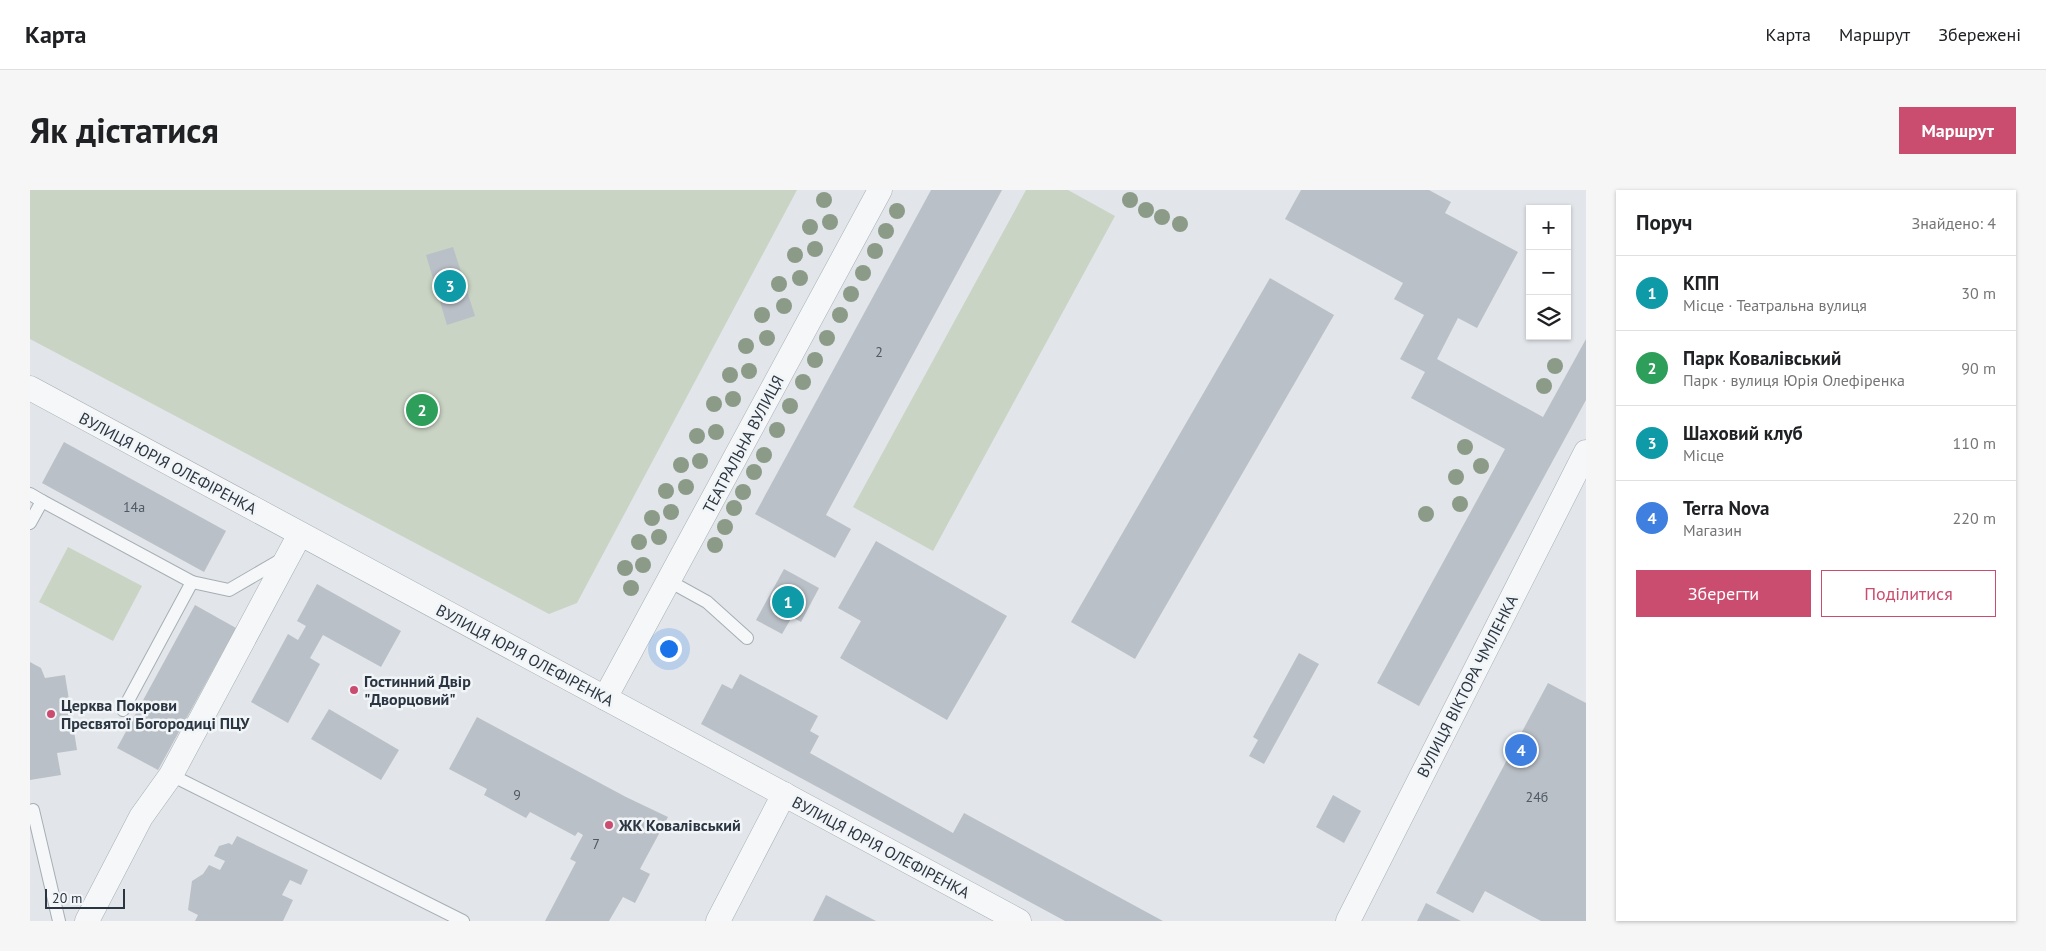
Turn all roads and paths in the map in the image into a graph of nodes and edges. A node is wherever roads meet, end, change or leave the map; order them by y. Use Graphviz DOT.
graph roads {
  1 [pos="880,190"];
  2 [pos="30,388"];
  3 [pos="1586,452"];
  4 [pos="30,494"];
  5 [pos="42,501"];
  6 [pos="30,523"];
  7 [pos="300,534"];
  8 [pos="288,556"];
  9 [pos="669,581"];
  10 [pos="192,582"];
  11 [pos="746,638"];
  12 [pos="605,698"];
  13 [pos="123,710"];
  14 [pos="171,775"];
  15 [pos="784,794"];
  16 [pos="33,810"];
  17 [pos="59,921"];
  18 [pos="87,921"];
  19 [pos="462,921"];
  20 [pos="718,921"];
  21 [pos="1019,921"];
  22 [pos="1348,921"];
  1 -- 9 [label="street, ТЕАТРАЛЬНА ВУЛИЦЯ"];
  2 -- 7 [label="street, ВУЛИЦЯ ЮРІЯ ОЛЕФІРЕНКА"];
  3 -- 22 [label="street, ВУЛИЦЯ ВІКТОРА ЧМІЛЕНКА"];
  4 -- 5 [label="lane"];
  5 -- 6 [label="lane"];
  5 -- 10 [label="lane"];
  7 -- 8 [label="street"];
  7 -- 12 [label="street, ВУЛИЦЯ ЮРІЯ ОЛЕФІРЕНКА"];
  8 -- 10 [label="lane"];
  8 -- 14 [label="street"];
  9 -- 11 [label="lane"];
  9 -- 12 [label="street, ТЕАТРАЛЬНА ВУЛИЦЯ"];
  10 -- 13 [label="lane"];
  12 -- 15 [label="street, ВУЛИЦЯ ЮРІЯ ОЛЕФІРЕНКА"];
  14 -- 18 [label="street"];
  14 -- 19 [label="lane"];
  15 -- 20 [label="street"];
  15 -- 21 [label="street, ВУЛИЦЯ ЮРІЯ ОЛЕФІРЕНКА"];
  16 -- 17 [label="lane"];
}
